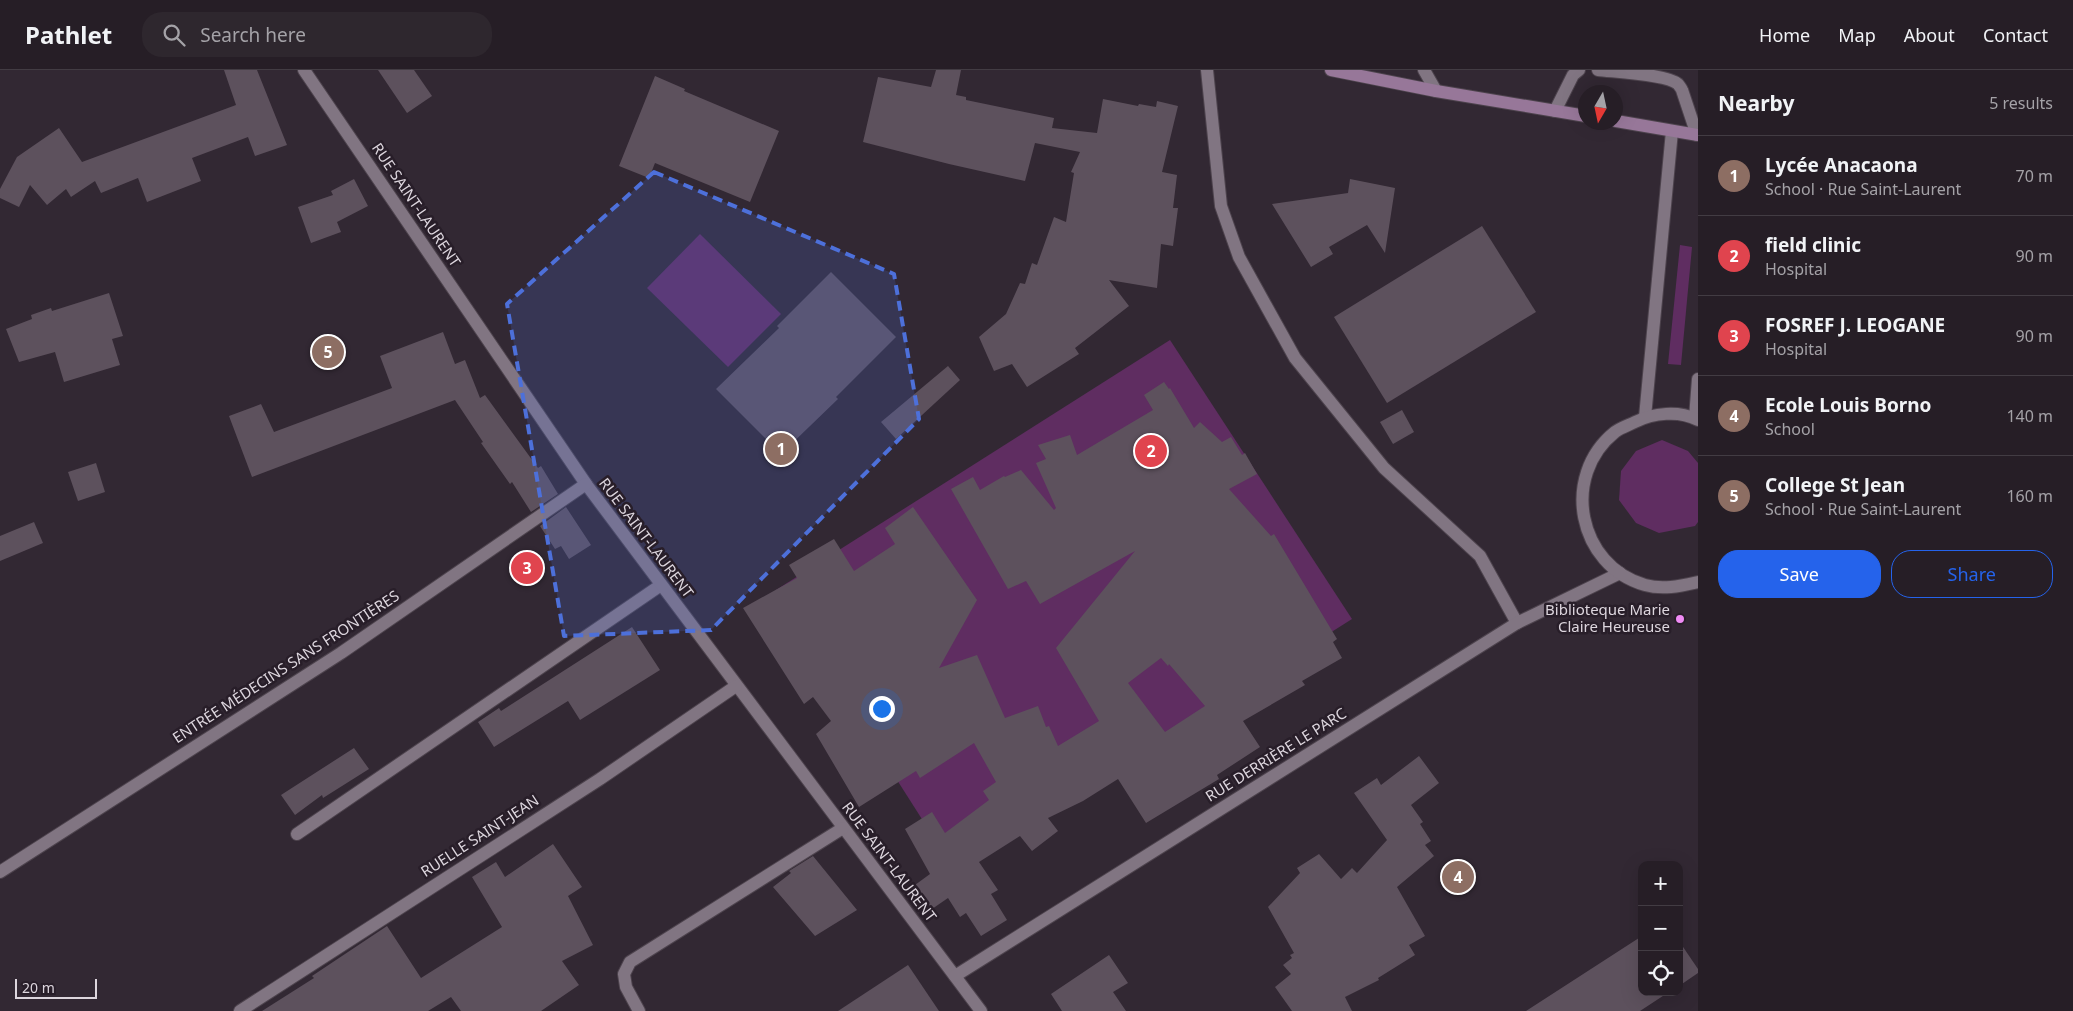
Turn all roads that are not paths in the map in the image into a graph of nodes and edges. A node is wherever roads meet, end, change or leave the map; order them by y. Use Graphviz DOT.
graph roads {
  1 [pos="304,70"];
  2 [pos="1207,70"];
  3 [pos="1331,70"];
  4 [pos="1424,70"];
  5 [pos="1579,70"];
  6 [pos="1598,70"];
  7 [pos="1436,91"];
  8 [pos="1555,111"];
  9 [pos="1578,115"];
  10 [pos="1623,122"];
  11 [pos="1672,131"];
  12 [pos="1697,135"];
  13 [pos="1698,378"];
  14 [pos="1645,417"];
  15 [pos="1696,419"];
  16 [pos="586,484"];
  17 [pos="1620,573"];
  18 [pos="1698,582"];
  19 [pos="661,586"];
  20 [pos="1517,623"];
  21 [pos="736,686"];
  22 [pos="842,828"];
  23 [pos="297,834"];
  24 [pos="0,872"];
  25 [pos="955,976"];
  26 [pos="634,1009"];
  27 [pos="240,1011"];
  28 [pos="981,1011"];
  1 -- 16 [label="street, RUE SAINT-LAURENT"];
  2 -- 20 [label="street"];
  3 -- 7 [label="main road"];
  4 -- 7 [label="street"];
  5 -- 8 [label="street"];
  6 -- 12 [label="street"];
  7 -- 8 [label="main road"];
  8 -- 9 [label="main road"];
  10 -- 11 [label="main road"];
  11 -- 12 [label="main road"];
  11 -- 14 [label="street"];
  13 -- 15 [label="street"];
  14 -- 15 [label="street"];
  14 -- 17 [label="street"];
  16 -- 19 [label="street, RUE SAINT-LAURENT"];
  16 -- 24 [label="street, ENTRÉE MÉDECINS SANS FRONTIÈRES"];
  17 -- 18 [label="street"];
  17 -- 20 [label="street, RUE DERRIÈRE LE PARC"];
  19 -- 21 [label="street, RUE SAINT-LAURENT"];
  19 -- 23 [label="street"];
  20 -- 25 [label="street, RUE DERRIÈRE LE PARC"];
  21 -- 22 [label="street, RUE SAINT-LAURENT"];
  21 -- 27 [label="street, RUELLE SAINT-JEAN"];
  22 -- 25 [label="street, RUE SAINT-LAURENT"];
  22 -- 26 [label="street"];
  25 -- 28 [label="street, RUE SAINT-LAURENT"];
}
